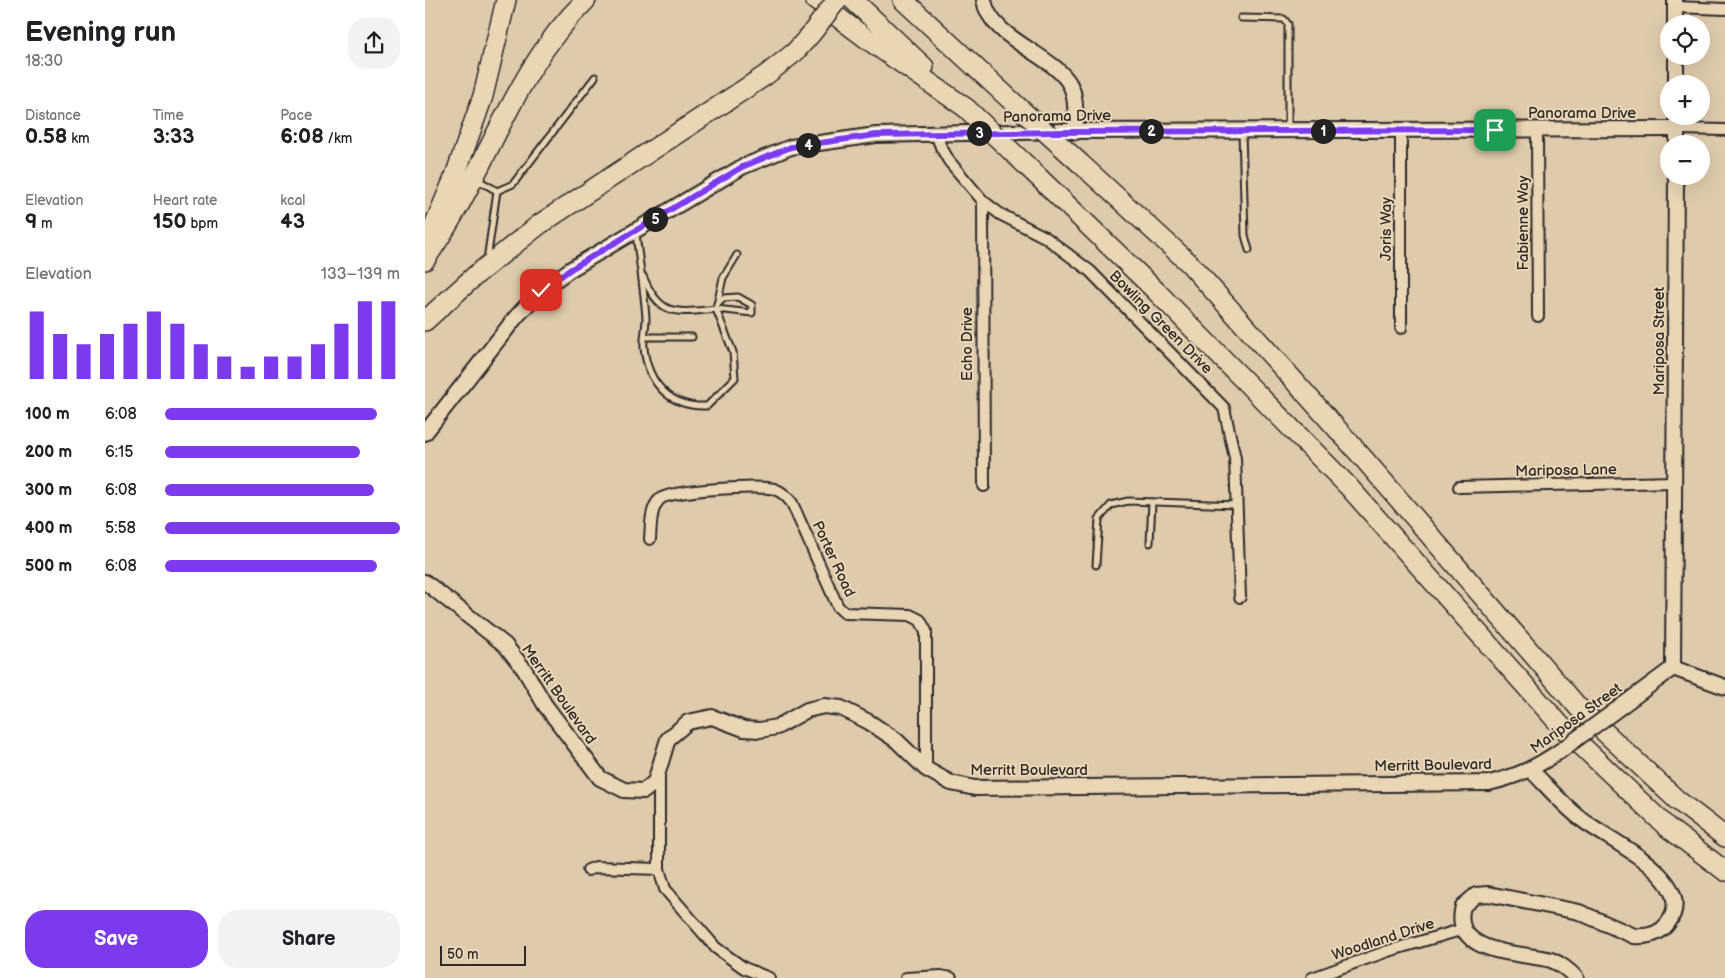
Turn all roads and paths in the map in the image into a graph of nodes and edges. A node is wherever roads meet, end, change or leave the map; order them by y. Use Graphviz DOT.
graph roads {
  1 [pos="506,0"];
  2 [pos="586,0"];
  3 [pos="815,0"];
  4 [pos="831,0"];
  5 [pos="837,0"];
  6 [pos="853,0"];
  7 [pos="903,0"];
  8 [pos="913,0"];
  9 [pos="983,0"];
  10 [pos="1675,4"];
  11 [pos="1725,9"];
  12 [pos="1241,18"];
  13 [pos="947,42"];
  14 [pos="595,77"];
  15 [pos="966,108"];
  16 [pos="1660,124"];
  17 [pos="1691,125"];
  18 [pos="1401,130"];
  19 [pos="1537,130"];
  20 [pos="1725,130"];
  21 [pos="1242,131"];
  22 [pos="1288,131"];
  23 [pos="1076,132"];
  24 [pos="937,134"];
  25 [pos="473,177"];
  26 [pos="1676,185"];
  27 [pos="497,191"];
  28 [pos="983,201"];
  29 [pos="636,230"];
  30 [pos="425,247"];
  31 [pos="1249,250"];
  32 [pos="737,255"];
  33 [pos="425,260"];
  34 [pos="486,267"];
  35 [pos="641,271"];
  36 [pos="716,307"];
  37 [pos="1538,316"];
  38 [pos="425,322"];
  39 [pos="1401,328"];
  40 [pos="645,337"];
  41 [pos="692,337"];
  42 [pos="425,433"];
  43 [pos="1674,482"];
  44 [pos="984,486"];
  45 [pos="1459,487"];
  46 [pos="1151,502"];
  47 [pos="1237,505"];
  48 [pos="650,539"];
  49 [pos="1150,543"];
  50 [pos="1095,565"];
  51 [pos="425,582"];
  52 [pos="1240,598"];
  53 [pos="1673,668"];
  54 [pos="1725,687"];
  55 [pos="926,768"];
  56 [pos="1531,770"];
  57 [pos="659,774"];
  58 [pos="1725,836"];
  59 [pos="588,870"];
  60 [pos="659,870"];
  61 [pos="1725,871"];
  62 [pos="1464,929"];
  63 [pos="769,978"];
  64 [pos="906,978"];
  65 [pos="951,978"];
  66 [pos="1311,978"];
  67 [pos="1576,978"];
  1 -- 30 [label="highway"];
  2 -- 25 [label="highway"];
  3 -- 15 [label="highway"];
  4 -- 15 [label="highway"];
  5 -- 34 [label="highway, bridge"];
  6 -- 15 [label="highway"];
  7 -- 13 [label="highway"];
  8 -- 13 [label="highway"];
  9 -- 23 [label="street"];
  10 -- 11 [label="street"];
  12 -- 22 [label="lane"];
  13 -- 58 [label="highway, bridge"];
  14 -- 27 [label="lane"];
  15 -- 61 [label="highway, bridge"];
  16 -- 19 [label="street, Panorama Drive"];
  17 -- 20 [label="street, Panorama Drive"];
  18 -- 19 [label="street, Panorama Drive"];
  18 -- 22 [label="street, Panorama Drive"];
  18 -- 39 [label="street, Joris Way"];
  19 -- 37 [label="street, Fabienne Way"];
  21 -- 22 [label="street, Panorama Drive"];
  21 -- 23 [label="street, Panorama Drive"];
  21 -- 31 [label="lane"];
  23 -- 24 [label="street, Panorama Drive"];
  24 -- 28 [label="street, Bowling Green Drive"];
  24 -- 29 [label="street, Panorama Drive"];
  25 -- 27 [label="lane"];
  25 -- 33 [label="highway"];
  26 -- 43 [label="street, Mariposa Street"];
  27 -- 34 [label="lane"];
  28 -- 44 [label="street, Echo Drive"];
  28 -- 47 [label="street, Bowling Green Drive"];
  29 -- 35 [label="lane"];
  29 -- 42 [label="street, Panorama Drive"];
  32 -- 36 [label="lane"];
  34 -- 38 [label="highway"];
  35 -- 36 [label="lane"];
  35 -- 40 [label="lane"];
  36 -- 36 [label="lane"];
  36 -- 40 [label="lane"];
  40 -- 41 [label="lane"];
  43 -- 45 [label="street, Mariposa Lane"];
  43 -- 53 [label="street, Mariposa Street"];
  46 -- 47 [label="lane"];
  46 -- 49 [label="lane"];
  46 -- 50 [label="lane"];
  47 -- 52 [label="street, Bowling Green Drive"];
  48 -- 55 [label="street, Porter Road"];
  51 -- 57 [label="street, Merritt Boulevard"];
  53 -- 54 [label="street"];
  53 -- 56 [label="street, Mariposa Street, bridge"];
  55 -- 56 [label="street, Merritt Boulevard"];
  55 -- 57 [label="street, Merritt Boulevard"];
  56 -- 62 [label="street, Mariposa Street"];
  57 -- 60 [label="street"];
  59 -- 60 [label="street"];
  60 -- 63 [label="street"];
  62 -- 66 [label="street, Woodland Drive"];
  62 -- 67 [label="street"];
  64 -- 65 [label="street"];
}
